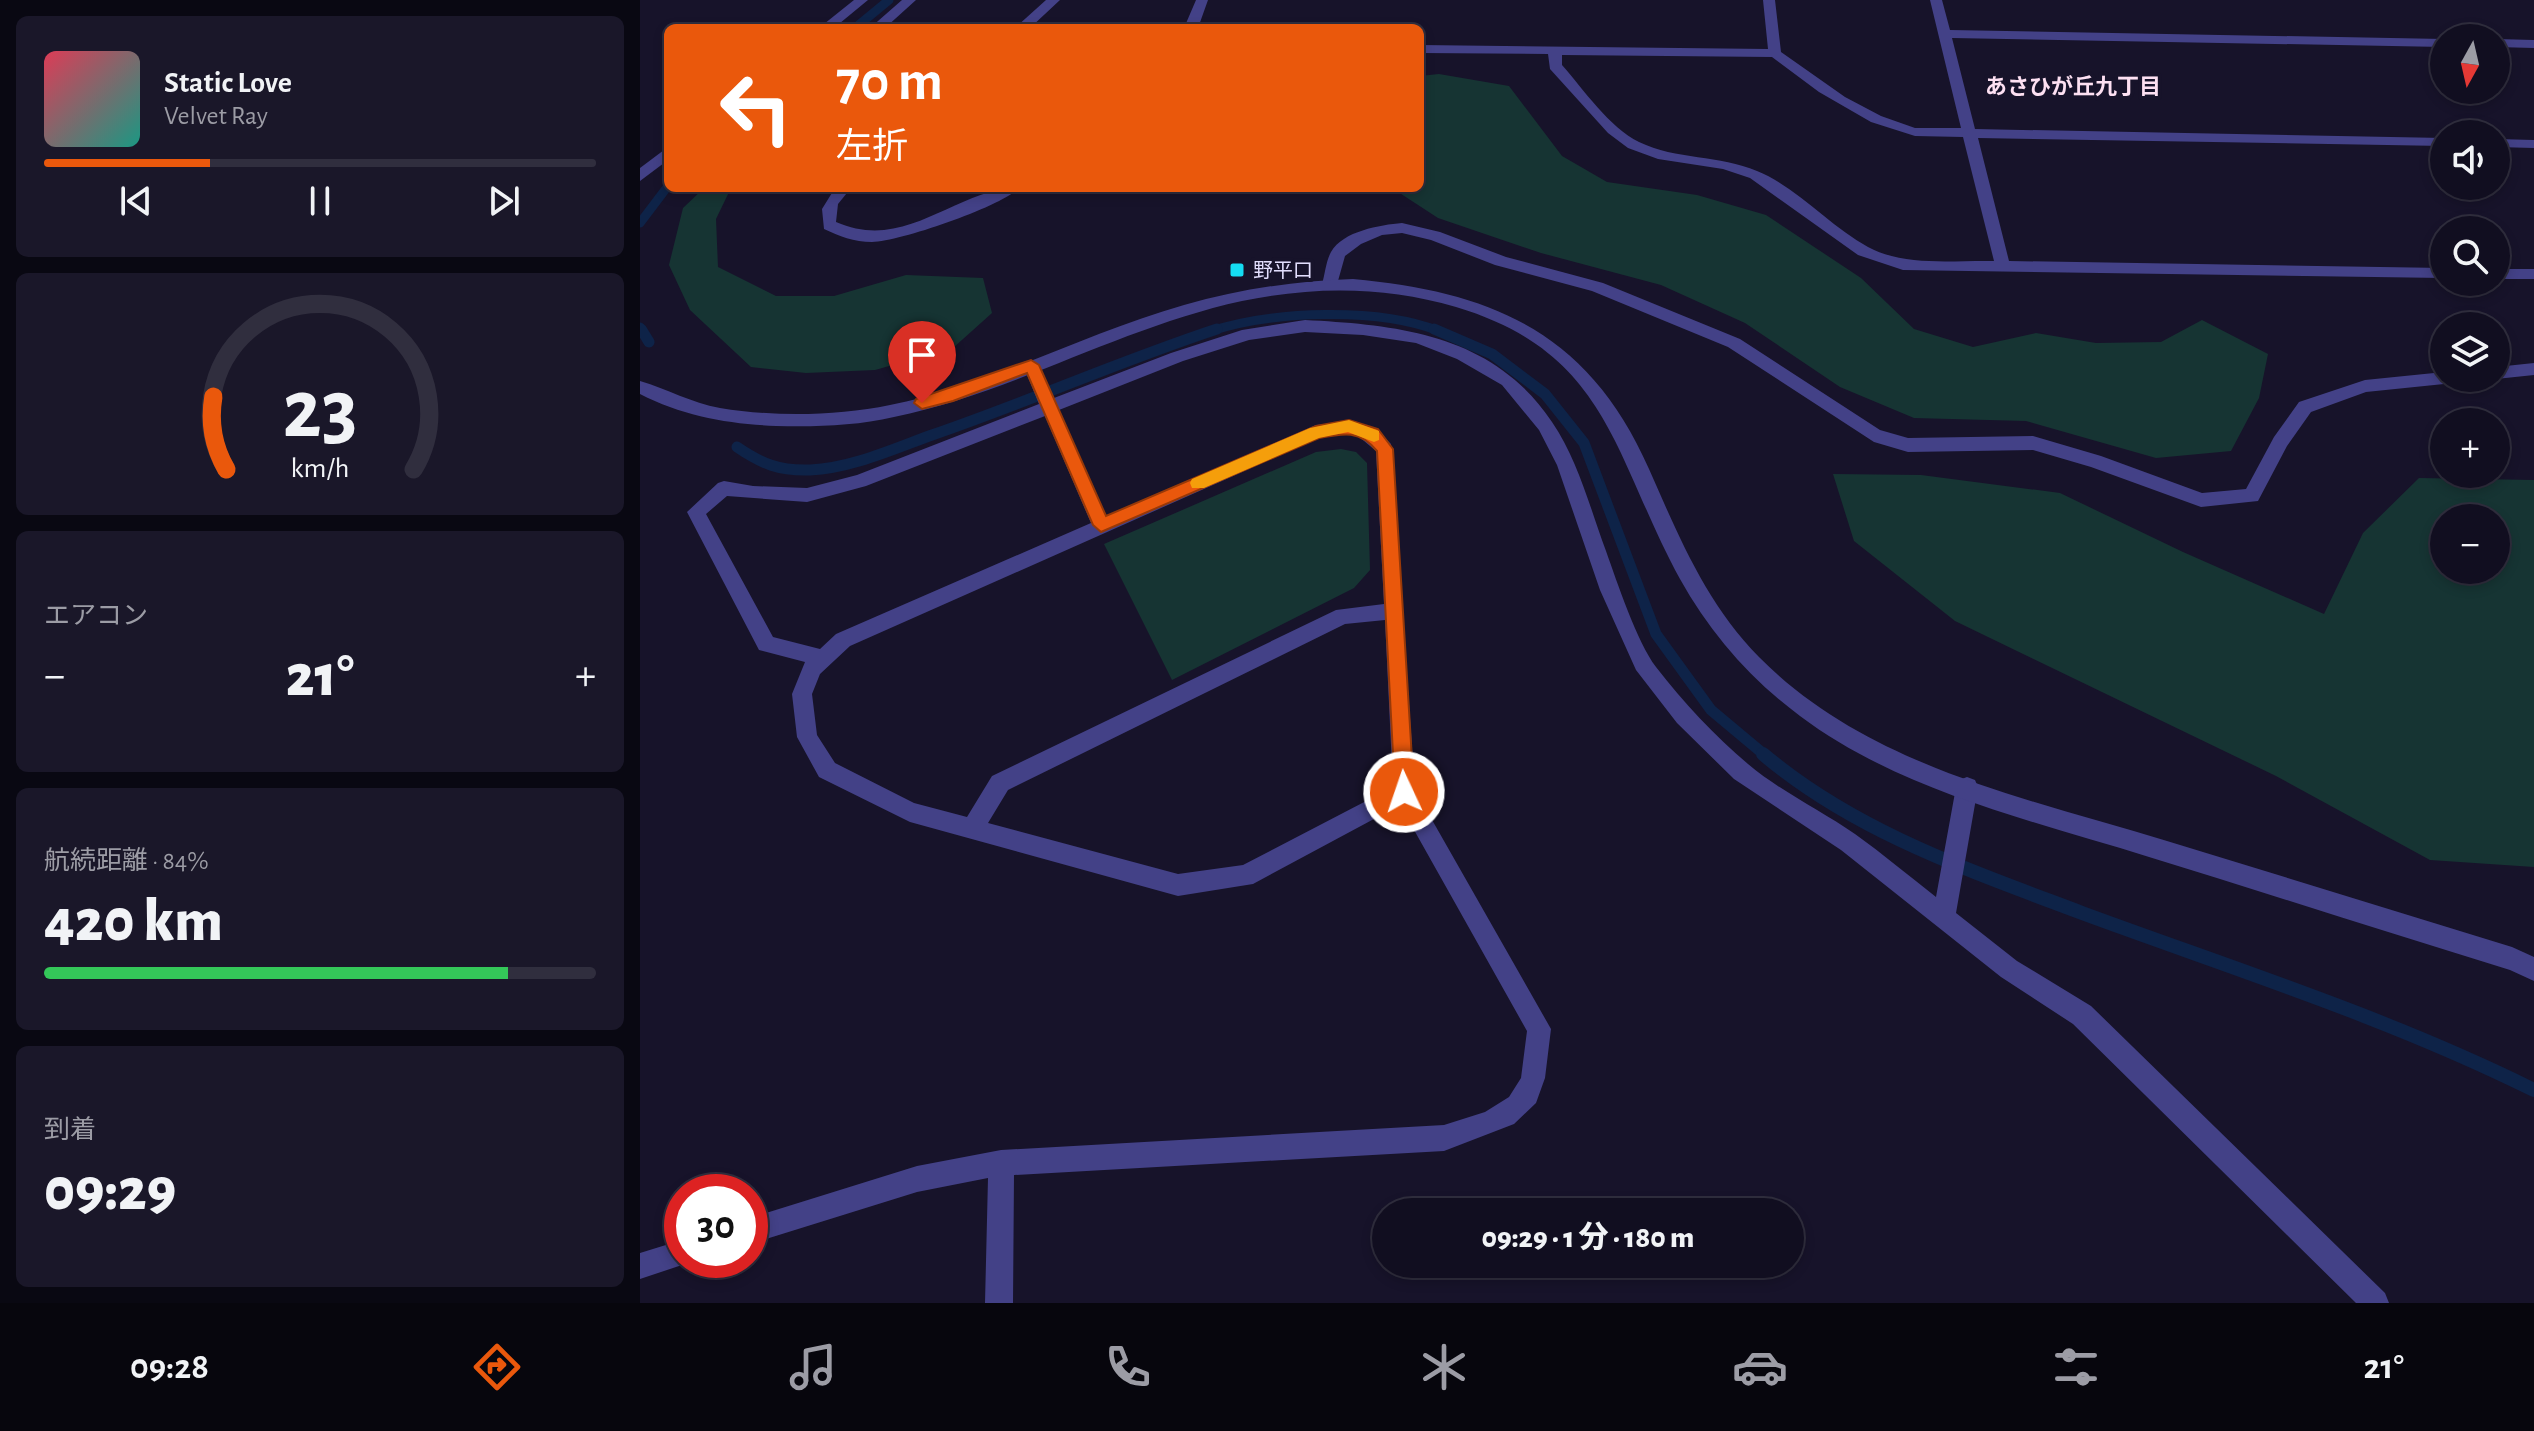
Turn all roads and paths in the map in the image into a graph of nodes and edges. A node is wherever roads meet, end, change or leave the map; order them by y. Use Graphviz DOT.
graph roads {
  1 [pos="862,0"];
  2 [pos="910,0"];
  3 [pos="1054,0"];
  4 [pos="1202,0"];
  5 [pos="1769,0"];
  6 [pos="1936,0"];
  7 [pos="831,24"];
  8 [pos="882,24"];
  9 [pos="1027,24"];
  10 [pos="1193,24"];
  11 [pos="1945,34"];
  12 [pos="2430,43"];
  13 [pos="2510,43"];
  14 [pos="2534,44"];
  15 [pos="1424,49"];
  16 [pos="1555,50"];
  17 [pos="1775,53"];
  18 [pos="1969,134"];
  19 [pos="2430,142"];
  20 [pos="2510,143"];
  21 [pos="2534,144"];
  22 [pos="664,155"];
  23 [pos="640,176"];
  24 [pos="840,192"];
  25 [pos="1002,192"];
  26 [pos="2003,267"];
  27 [pos="2430,273"];
  28 [pos="2510,274"];
  29 [pos="2534,274"];
  30 [pos="1330,284"];
  31 [pos="1031,365"];
  32 [pos="2534,369"];
  33 [pos="2510,372"];
  34 [pos="2430,379"];
  35 [pos="640,387"];
  36 [pos="1050,406"];
  37 [pos="1101,525"];
  38 [pos="1394,611"];
  39 [pos="823,658"];
  40 [pos="1967,787"];
  41 [pos="1404,792"];
  42 [pos="972,829"];
  43 [pos="1944,918"];
  44 [pos="2534,969"];
  45 [pos="1001,1163"];
  46 [pos="768,1225"];
  47 [pos="664,1259"];
  48 [pos="640,1266"];
  49 [pos="999,1303"];
  50 [pos="2375,1303"];
  1 -- 7 [label="street"];
  2 -- 8 [label="street"];
  3 -- 9 [label="street"];
  4 -- 10 [label="street"];
  5 -- 17 [label="street"];
  6 -- 11 [label="street"];
  11 -- 12 [label="street"];
  11 -- 18 [label="street"];
  13 -- 14 [label="street"];
  15 -- 16 [label="street"];
  16 -- 17 [label="street"];
  16 -- 26 [label="street"];
  17 -- 18 [label="street"];
  18 -- 19 [label="street"];
  18 -- 26 [label="street"];
  20 -- 21 [label="street"];
  22 -- 23 [label="street"];
  24 -- 25 [label="street"];
  26 -- 27 [label="street"];
  28 -- 29 [label="street"];
  30 -- 31 [label="street"];
  30 -- 34 [label="street"];
  30 -- 40 [label="street"];
  31 -- 35 [label="street"];
  31 -- 36 [label="street"];
  32 -- 33 [label="street"];
  36 -- 37 [label="street"];
  36 -- 39 [label="street"];
  36 -- 43 [label="street"];
  37 -- 38 [label="street"];
  37 -- 39 [label="street"];
  38 -- 41 [label="street"];
  38 -- 42 [label="street"];
  39 -- 42 [label="street"];
  40 -- 43 [label="street"];
  40 -- 44 [label="street"];
  41 -- 42 [label="street"];
  41 -- 45 [label="street"];
  43 -- 50 [label="street"];
  45 -- 46 [label="street"];
  45 -- 49 [label="street"];
  47 -- 48 [label="street"];
}
